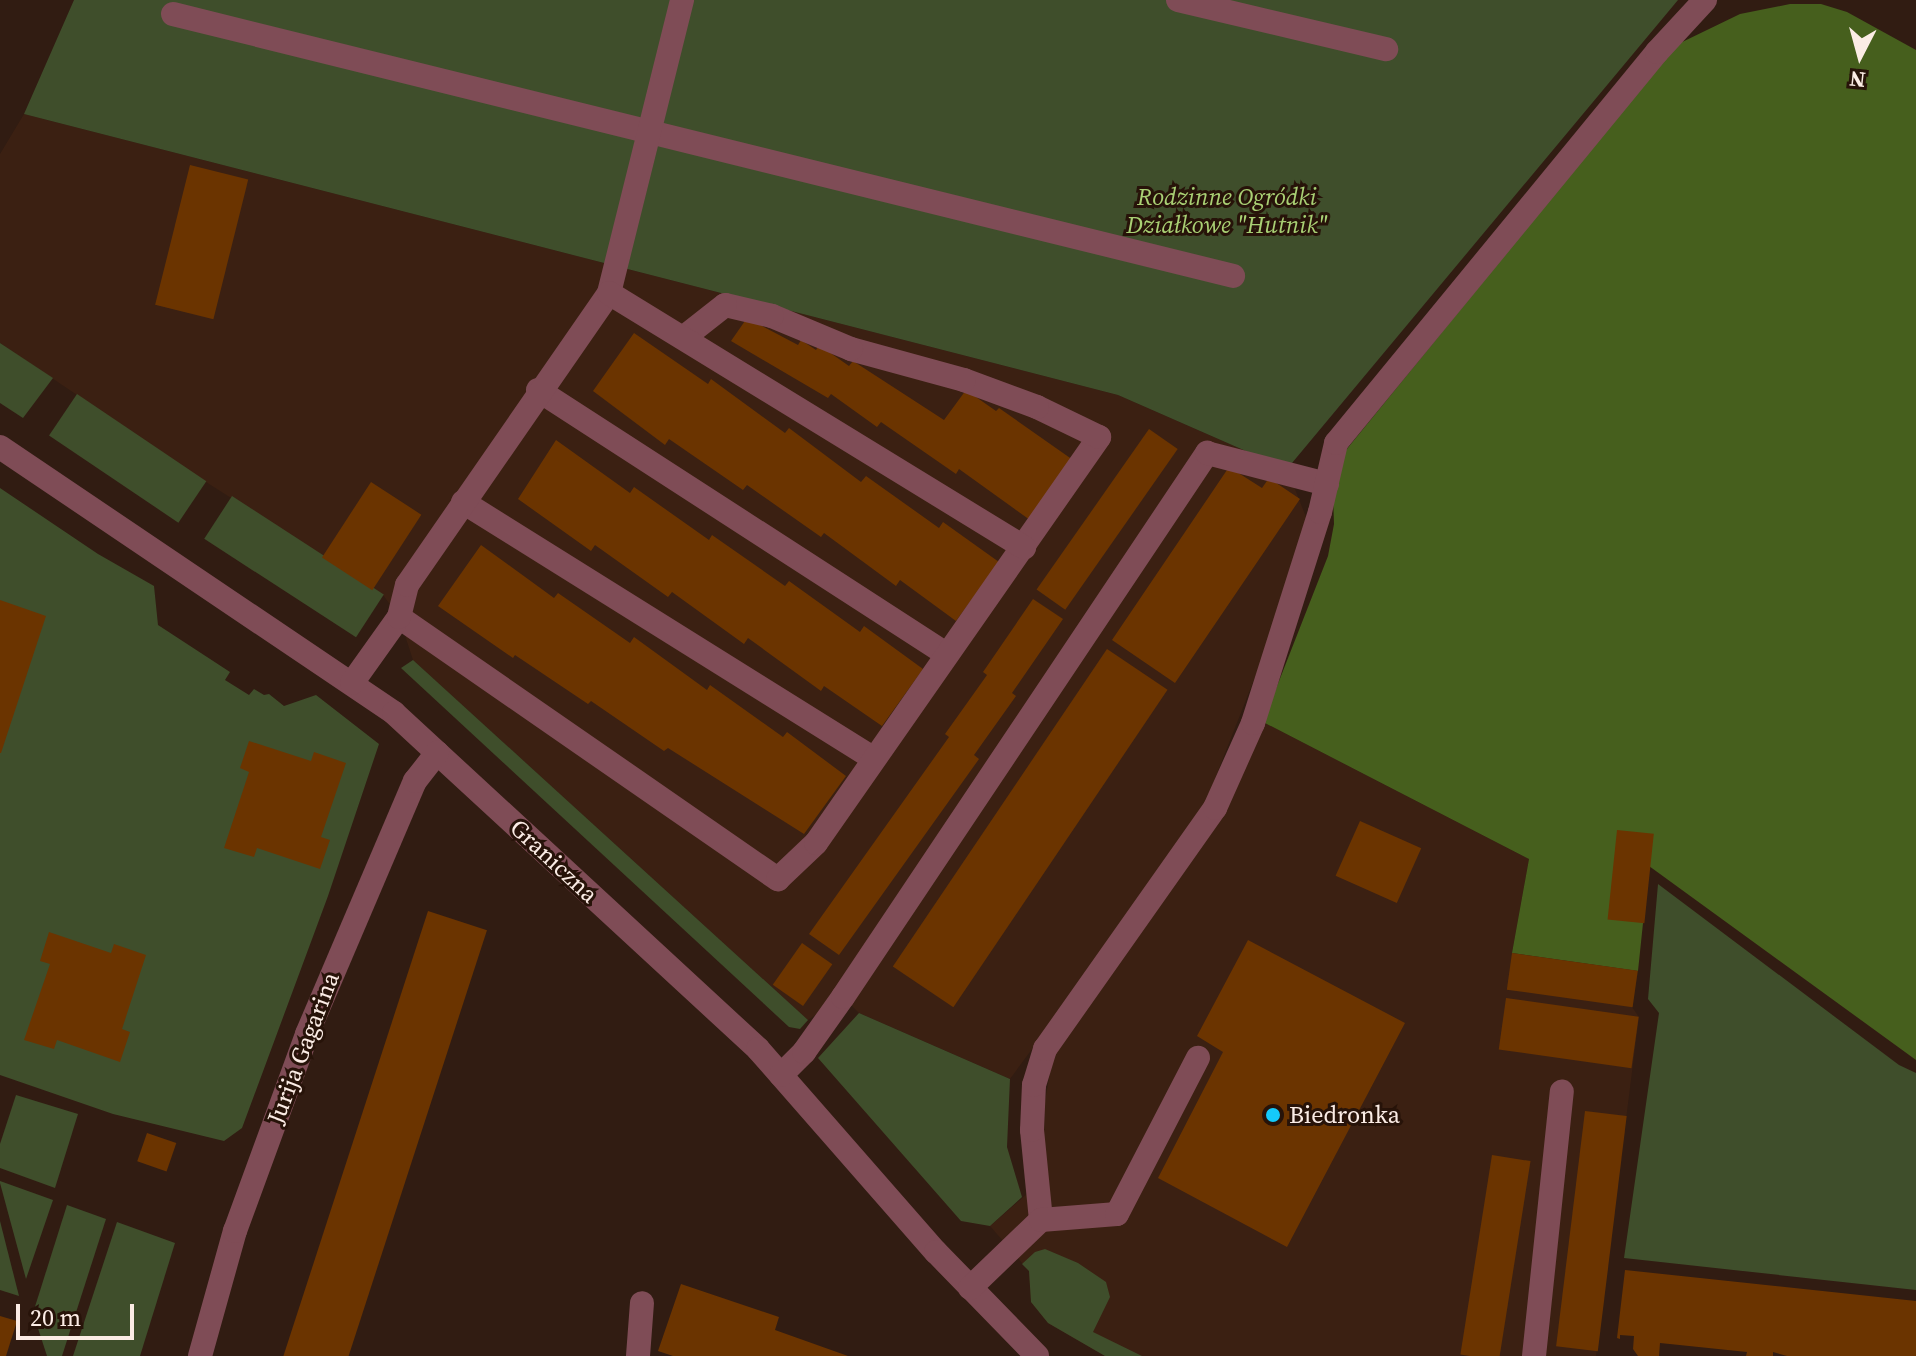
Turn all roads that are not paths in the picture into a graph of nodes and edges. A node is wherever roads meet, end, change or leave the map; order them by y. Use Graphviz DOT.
graph roads {
  1 [pos="682,0"];
  2 [pos="1178,0"];
  3 [pos="1705,0"];
  4 [pos="173,14"];
  5 [pos="1386,49"];
  6 [pos="648,132"];
  7 [pos="1233,276"];
  8 [pos="609,293"];
  9 [pos="683,338"];
  10 [pos="538,390"];
  11 [pos="0,447"];
  12 [pos="1327,484"];
  13 [pos="463,502"];
  14 [pos="1024,547"];
  15 [pos="399,617"];
  16 [pos="947,655"];
  17 [pos="352,683"];
  18 [pos="437,753"];
  19 [pos="873,758"];
  20 [pos="1198,1058"];
  21 [pos="781,1075"];
  22 [pos="1562,1091"];
  23 [pos="1041,1220"];
  24 [pos="970,1288"];
  25 [pos="642,1303"];
  26 [pos="200,1356"];
  27 [pos="638,1356"];
  28 [pos="1037,1356"];
  29 [pos="1534,1356"];
  1 -- 6 [label="street"];
  2 -- 5 [label="street"];
  3 -- 12 [label="street"];
  4 -- 6 [label="street"];
  6 -- 7 [label="street"];
  6 -- 8 [label="street"];
  8 -- 9 [label="street"];
  8 -- 10 [label="street"];
  9 -- 14 [label="street"];
  9 -- 14 [label="street"];
  10 -- 13 [label="street"];
  10 -- 16 [label="street"];
  11 -- 17 [label="street, Graniczna"];
  12 -- 21 [label="street"];
  12 -- 23 [label="street"];
  13 -- 15 [label="street"];
  13 -- 19 [label="street"];
  14 -- 16 [label="street"];
  15 -- 17 [label="street"];
  15 -- 19 [label="street"];
  16 -- 19 [label="street"];
  17 -- 18 [label="street, Graniczna"];
  18 -- 21 [label="street, Graniczna"];
  18 -- 26 [label="street, Jurija Gagarina"];
  20 -- 23 [label="street"];
  21 -- 24 [label="street, Graniczna"];
  22 -- 29 [label="street"];
  23 -- 24 [label="street"];
  24 -- 28 [label="street, Graniczna"];
  25 -- 27 [label="street"];
}
